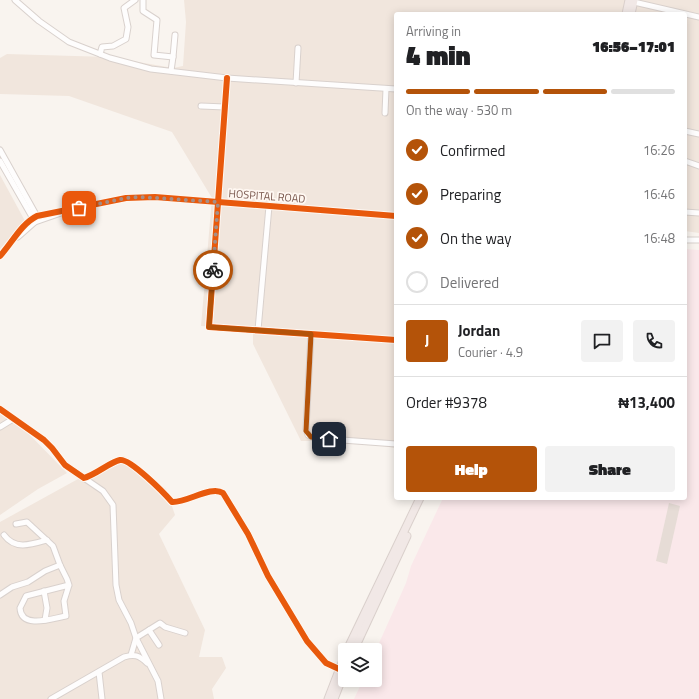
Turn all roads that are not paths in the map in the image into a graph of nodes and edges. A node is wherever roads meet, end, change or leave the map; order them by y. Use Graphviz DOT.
graph roads {
  1 [pos="15,0"];
  2 [pos="135,0"];
  3 [pos="144,0"];
  4 [pos="632,1"];
  5 [pos="627,12"];
  6 [pos="631,12"];
  7 [pos="669,12"];
  8 [pos="687,15"];
  9 [pos="699,17"];
  10 [pos="175,35"];
  11 [pos="298,48"];
  12 [pos="100,54"];
  13 [pos="173,57"];
  14 [pos="171,71"];
  15 [pos="227,78"];
  16 [pos="296,83"];
  17 [pos="386,89"];
  18 [pos="394,89"];
  19 [pos="201,106"];
  20 [pos="225,107"];
  21 [pos="385,113"];
  22 [pos="687,131"];
  23 [pos="699,134"];
  24 [pos="0,150"];
  25 [pos="0,161"];
  26 [pos="687,162"];
  27 [pos="699,166"];
  28 [pos="24,200"];
  29 [pos="218,202"];
  30 [pos="269,206"];
  31 [pos="687,212"];
  32 [pos="699,213"];
  33 [pos="394,216"];
  34 [pos="36,219"];
  35 [pos="687,240"];
  36 [pos="699,240"];
  37 [pos="1,252"];
  38 [pos="258,330"];
  39 [pos="311,334"];
  40 [pos="394,340"];
  41 [pos="0,409"];
  42 [pos="13,419"];
  43 [pos="0,427"];
  44 [pos="394,444"];
  45 [pos="84,478"];
  46 [pos="419,500"];
  47 [pos="425,500"];
  48 [pos="16,524"];
  49 [pos="4,535"];
  50 [pos="47,540"];
  51 [pos="60,566"];
  52 [pos="69,585"];
  53 [pos="44,591"];
  54 [pos="0,595"];
  55 [pos="45,620"];
  56 [pos="149,630"];
  57 [pos="185,633"];
  58 [pos="136,638"];
  59 [pos="350,643"];
  60 [pos="357,643"];
  61 [pos="159,645"];
  62 [pos="131,655"];
  63 [pos="150,666"];
  64 [pos="338,668"];
  65 [pos="99,672"];
  66 [pos="338,678"];
  67 [pos="338,684"];
  68 [pos="51,699"];
  69 [pos="102,699"];
  70 [pos="161,699"];
  71 [pos="328,699"];
  72 [pos="334,699"];
  1 -- 12 [label="street"];
  2 -- 12 [label="street"];
  3 -- 13 [label="street"];
  4 -- 5 [label="highway"];
  4 -- 6 [label="highway"];
  4 -- 7 [label="street"];
  8 -- 9 [label="street"];
  10 -- 13 [label="street"];
  11 -- 16 [label="street"];
  12 -- 14 [label="street"];
  13 -- 14 [label="street"];
  14 -- 15 [label="street"];
  15 -- 16 [label="street"];
  15 -- 20 [label="street"];
  16 -- 17 [label="street"];
  17 -- 18 [label="street"];
  17 -- 21 [label="street"];
  19 -- 20 [label="street"];
  20 -- 29 [label="street"];
  22 -- 23 [label="street"];
  24 -- 28 [label="street"];
  25 -- 28 [label="street"];
  26 -- 27 [label="street"];
  28 -- 34 [label="street"];
  29 -- 30 [label="street, HOSPITAL ROAD"];
  29 -- 34 [label="street, HOSPITAL ROAD"];
  29 -- 38 [label="street"];
  30 -- 33 [label="street, HOSPITAL ROAD"];
  30 -- 38 [label="street"];
  31 -- 32 [label="street"];
  34 -- 37 [label="street"];
  35 -- 36 [label="street"];
  38 -- 39 [label="street"];
  39 -- 40 [label="street"];
  39 -- 44 [label="street"];
  41 -- 42 [label="street"];
  42 -- 43 [label="street"];
  42 -- 45 [label="street"];
  45 -- 58 [label="street"];
  45 -- 64 [label="street"];
  46 -- 59 [label="highway"];
  47 -- 60 [label="highway"];
  48 -- 50 [label="street"];
  49 -- 50 [label="street"];
  50 -- 51 [label="street"];
  51 -- 52 [label="street"];
  51 -- 54 [label="street"];
  52 -- 53 [label="street"];
  52 -- 55 [label="street"];
  53 -- 55 [label="street"];
  53 -- 55 [label="street"];
  56 -- 57 [label="street"];
  56 -- 58 [label="street"];
  56 -- 61 [label="street"];
  58 -- 62 [label="street"];
  58 -- 63 [label="street"];
  62 -- 63 [label="street"];
  62 -- 65 [label="street"];
  63 -- 70 [label="street"];
  65 -- 68 [label="street"];
  65 -- 69 [label="street"];
  66 -- 71 [label="highway"];
  67 -- 72 [label="highway"];
}
